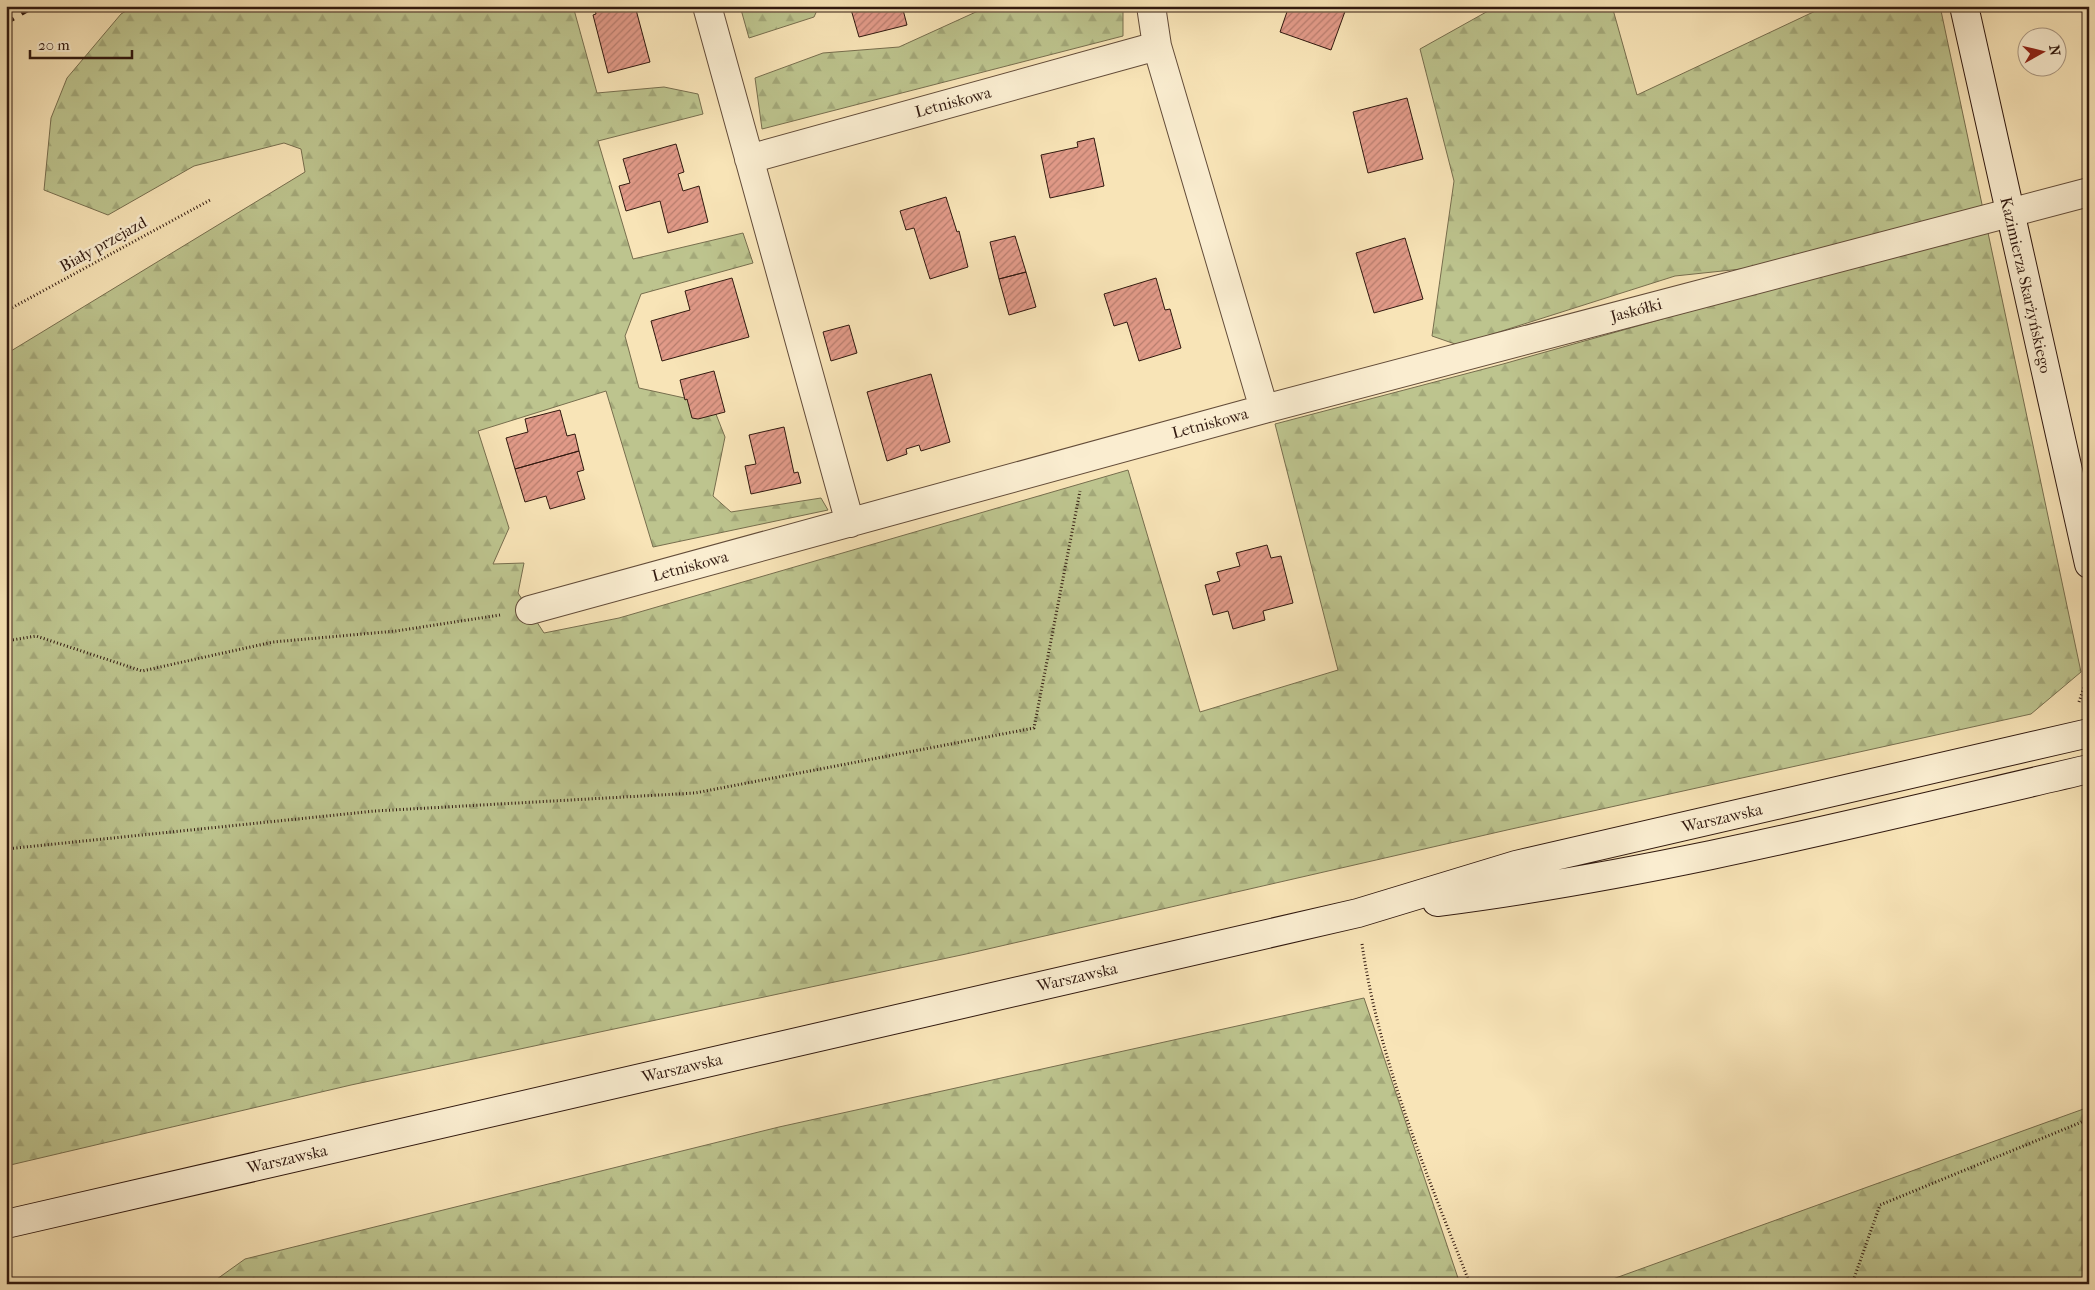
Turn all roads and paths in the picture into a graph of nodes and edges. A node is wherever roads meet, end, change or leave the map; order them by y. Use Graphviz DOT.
graph roads {
  1 [pos="707,6"];
  2 [pos="1151,6"];
  3 [pos="1964,6"];
  4 [pos="1157,46"];
  5 [pos="749,159"];
  6 [pos="2089,192"];
  7 [pos="212,199"];
  8 [pos="2009,211"];
  9 [pos="6,311"];
  10 [pos="1264,409"];
  11 [pos="1087,456"];
  12 [pos="850,523"];
  13 [pos="2089,564"];
  14 [pos="530,610"];
  15 [pos="6,640"];
  16 [pos="2084,654"];
  17 [pos="2077,705"];
  18 [pos="2089,734"];
  19 [pos="2089,769"];
  20 [pos="6,849"];
  21 [pos="1358,912"];
  22 [pos="2089,1120"];
  23 [pos="6,1224"];
  24 [pos="1470,1284"];
  25 [pos="1852,1284"];
  1 -- 5 [label="street"];
  2 -- 4 [label="street, Letniskowa"];
  3 -- 8 [label="street, Kazimierza Skarżyńskiego"];
  4 -- 5 [label="street, Letniskowa"];
  4 -- 10 [label="street, Letniskowa"];
  5 -- 12 [label="street"];
  6 -- 8 [label="street, Jaskółki"];
  7 -- 9 [label="path, Biały przejazd"];
  8 -- 10 [label="street, Jaskółki"];
  8 -- 13 [label="street, Kazimierza Skarżyńskiego"];
  10 -- 11 [label="street, Letniskowa"];
  11 -- 12 [label="street, Letniskowa"];
  11 -- 20 [label="path"];
  12 -- 14 [label="street, Letniskowa"];
  14 -- 15 [label="path"];
  16 -- 17 [label="path"];
  18 -- 21 [label="street, Warszawska"];
  19 -- 21 [label="street, Warszawska"];
  21 -- 23 [label="street, Warszawska"];
  21 -- 24 [label="path"];
  22 -- 25 [label="path"];
}
